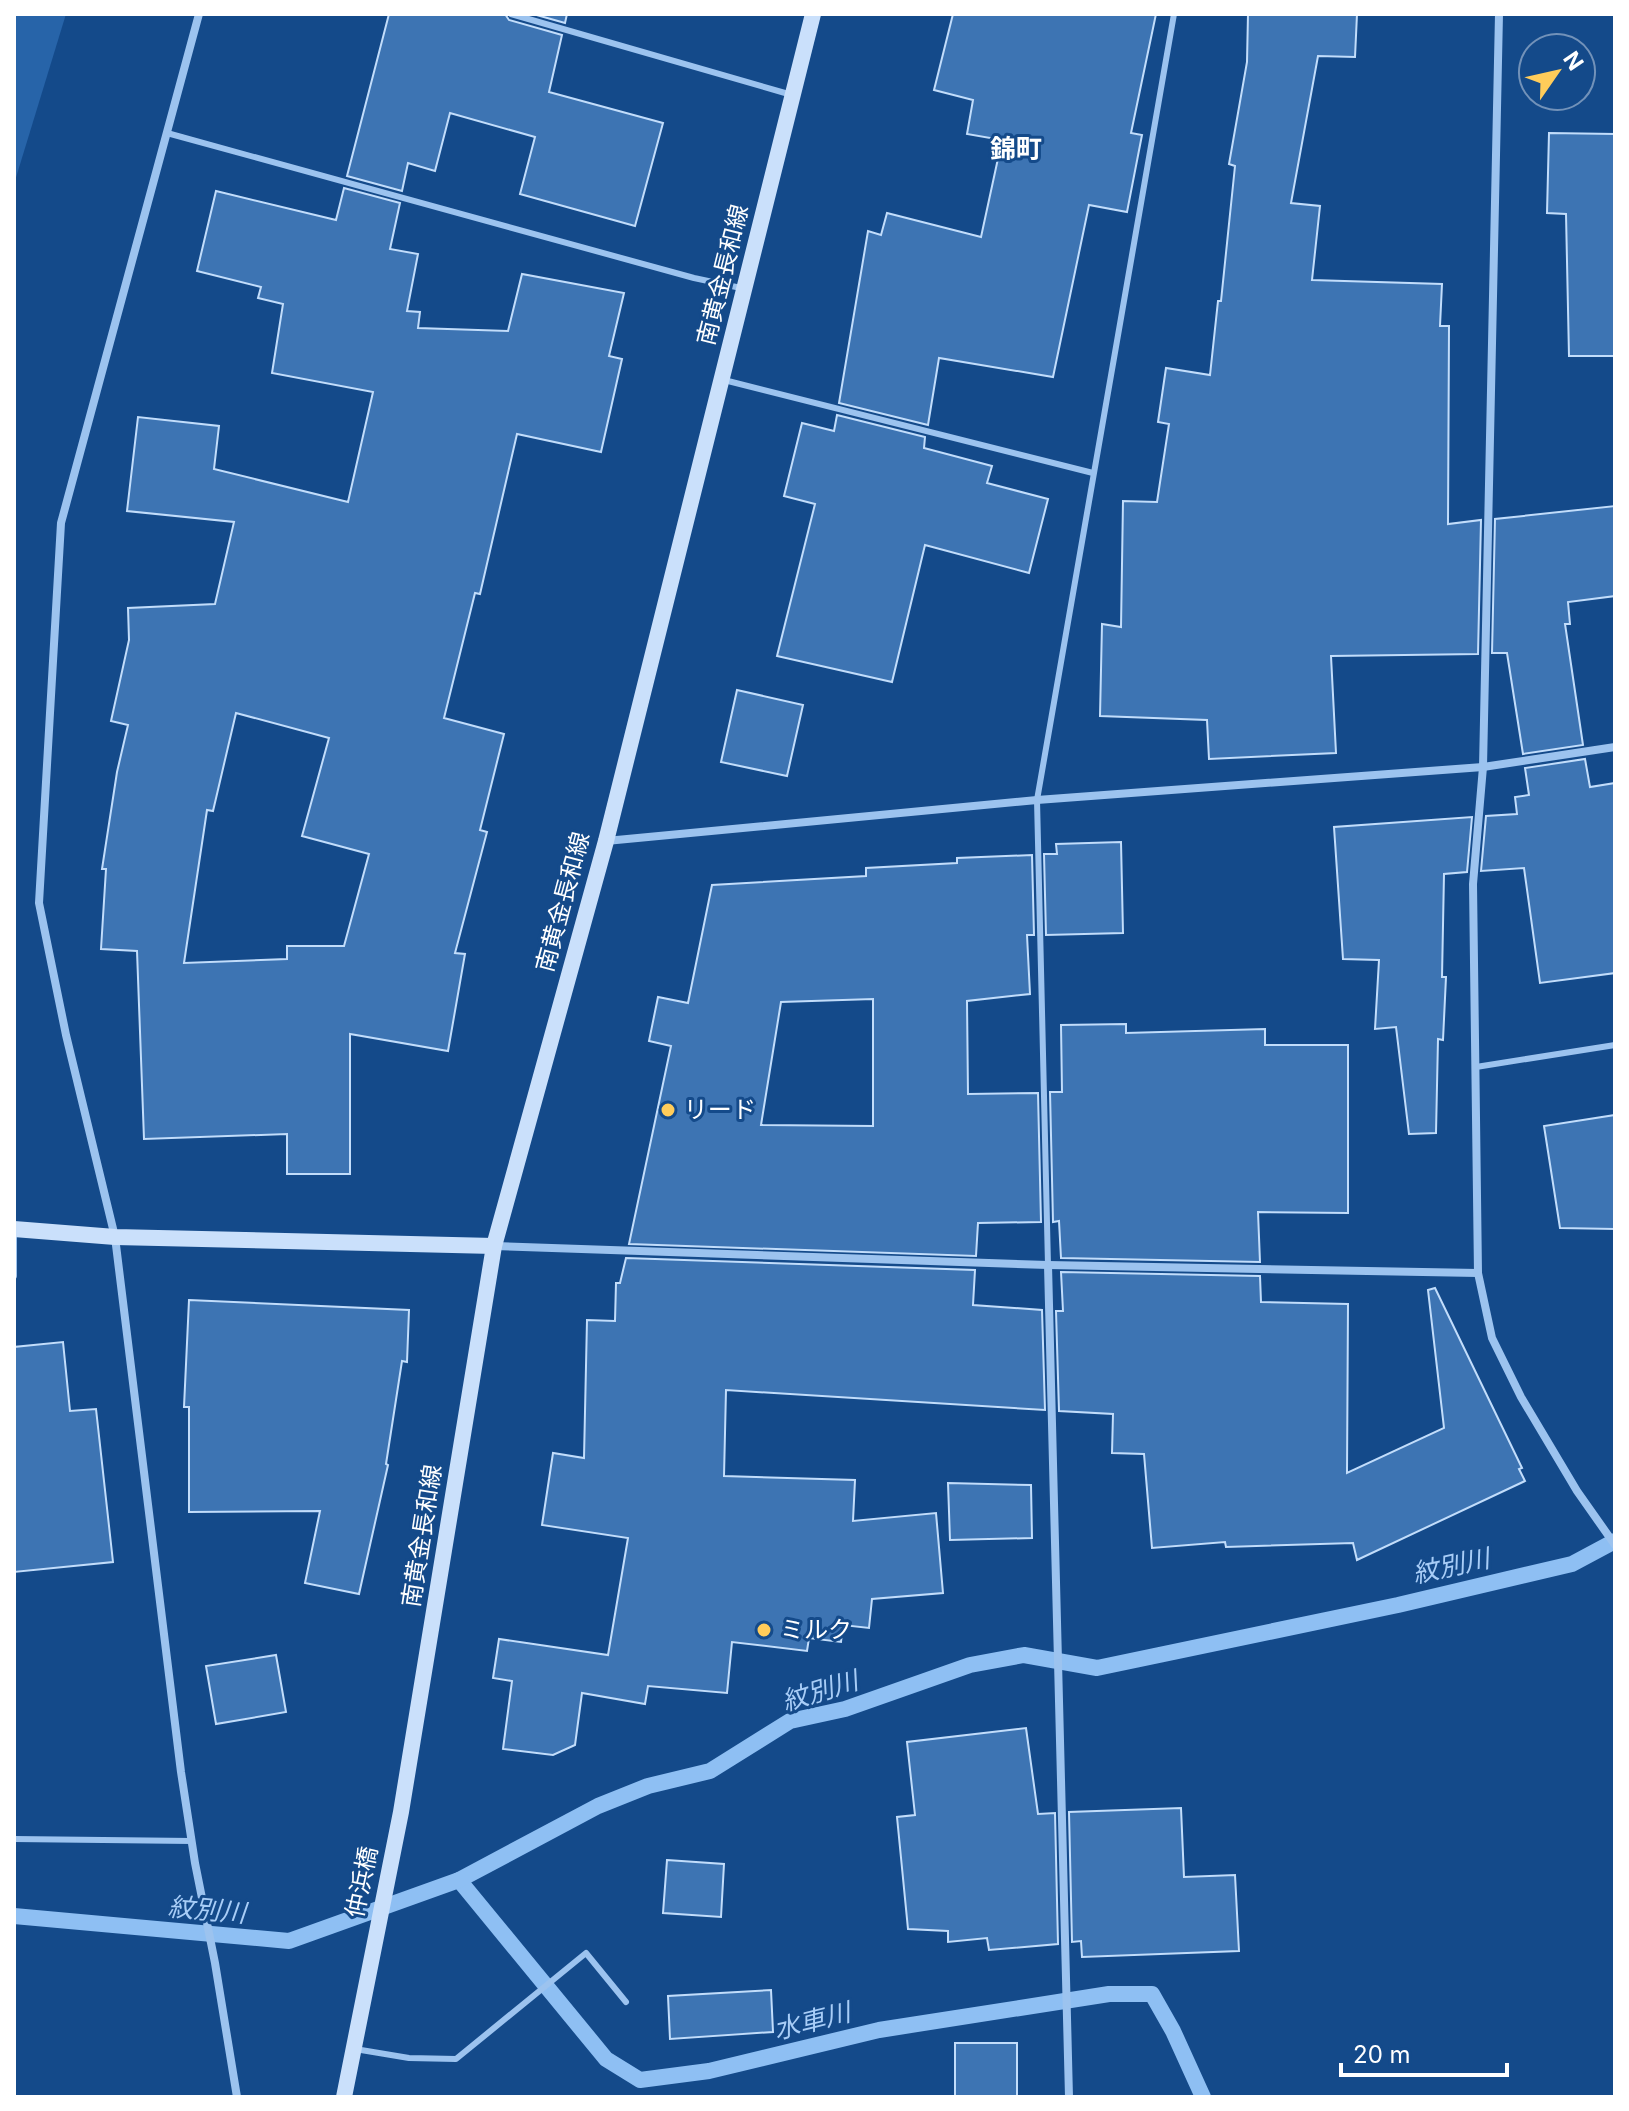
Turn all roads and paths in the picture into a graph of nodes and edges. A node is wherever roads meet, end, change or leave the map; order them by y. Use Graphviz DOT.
graph roads {
  1 [pos="199,14"];
  2 [pos="511,14"];
  3 [pos="813,14"];
  4 [pos="1174,14"];
  5 [pos="1499,14"];
  6 [pos="793,96"];
  7 [pos="167,133"];
  8 [pos="744,289"];
  9 [pos="721,380"];
  10 [pos="1093,473"];
  11 [pos="1615,747"];
  12 [pos="1483,767"];
  13 [pos="1037,800"];
  14 [pos="606,841"];
  15 [pos="1615,1045"];
  16 [pos="1476,1067"];
  17 [pos="14,1232"];
  18 [pos="115,1237"];
  19 [pos="494,1246"];
  20 [pos="1048,1265"];
  21 [pos="1478,1273"];
  22 [pos="14,1276"];
  23 [pos="1615,1545"];
  24 [pos="401,1812"];
  25 [pos="14,1839"];
  26 [pos="192,1841"];
  27 [pos="626,2002"];
  28 [pos="354,2049"];
  29 [pos="237,2097"];
  30 [pos="344,2097"];
  31 [pos="1069,2097"];
  1 -- 7 [label="street"];
  2 -- 6 [label="lane"];
  3 -- 6 [label="main road, 南黄金長和線"];
  4 -- 10 [label="lane"];
  5 -- 12 [label="street"];
  6 -- 8 [label="main road, 南黄金長和線"];
  7 -- 8 [label="lane"];
  7 -- 18 [label="street"];
  8 -- 9 [label="main road, 南黄金長和線"];
  9 -- 10 [label="lane"];
  9 -- 14 [label="main road, 南黄金長和線"];
  10 -- 13 [label="lane"];
  11 -- 12 [label="street"];
  12 -- 13 [label="street"];
  12 -- 16 [label="street"];
  13 -- 14 [label="street"];
  13 -- 20 [label="lane"];
  14 -- 19 [label="main road, 南黄金長和線"];
  15 -- 16 [label="lane"];
  16 -- 21 [label="street"];
  17 -- 18 [label="main road"];
  17 -- 22 [label="lane"];
  18 -- 19 [label="main road"];
  18 -- 26 [label="street"];
  19 -- 20 [label="street"];
  19 -- 24 [label="main road, 南黄金長和線"];
  20 -- 21 [label="street"];
  20 -- 31 [label="street"];
  21 -- 23 [label="street"];
  24 -- 28 [label="main road, 仲浜橋"];
  25 -- 26 [label="lane"];
  26 -- 29 [label="street"];
  27 -- 28 [label="lane"];
  28 -- 30 [label="main road"];
}
